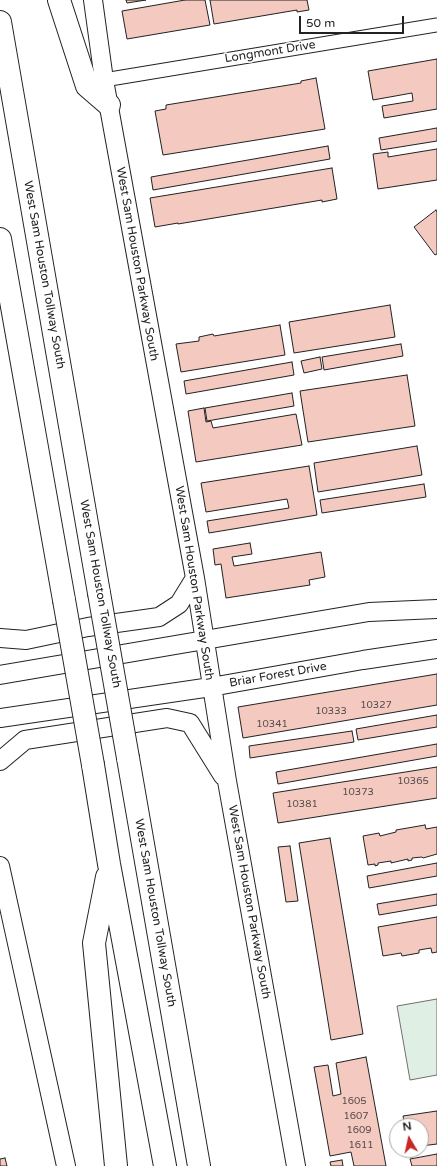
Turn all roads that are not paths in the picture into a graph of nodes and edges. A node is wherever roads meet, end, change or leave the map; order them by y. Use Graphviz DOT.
graph roads {
  1 [pos="59,0"];
  2 [pos="93,0"];
  3 [pos="0,22"];
  4 [pos="437,25"];
  5 [pos="104,80"];
  6 [pos="108,105"];
  7 [pos="0,239"];
  8 [pos="195,578"];
  9 [pos="437,609"];
  10 [pos="0,638"];
  11 [pos="204,640"];
  12 [pos="437,648"];
  13 [pos="0,675"];
  14 [pos="211,687"];
  15 [pos="0,718"];
  16 [pos="0,761"];
  17 [pos="226,781"];
  18 [pos="109,864"];
  19 [pos="0,866"];
  20 [pos="66,1166"];
  21 [pos="116,1166"];
  22 [pos="165,1166"];
  23 [pos="199,1166"];
  24 [pos="296,1166"];
  1 -- 6 [label="highway"];
  2 -- 5 [label="main road, West Sam Houston Parkway South"];
  3 -- 23 [label="highway, West Sam Houston Tollway South, bridge"];
  4 -- 5 [label="street, Longmont Drive"];
  5 -- 6 [label="main road, West Sam Houston Parkway South"];
  6 -- 8 [label="main road, West Sam Houston Parkway South"];
  7 -- 18 [label="highway, bridge"];
  8 -- 10 [label="main road"];
  8 -- 11 [label="main road, West Sam Houston Parkway South"];
  9 -- 11 [label="main road"];
  11 -- 13 [label="main road"];
  11 -- 14 [label="main road, West Sam Houston Parkway South"];
  12 -- 14 [label="main road, Briar Forest Drive"];
  14 -- 15 [label="main road, Briar Forest Drive"];
  14 -- 17 [label="main road, West Sam Houston Parkway South"];
  16 -- 17 [label="main road"];
  17 -- 24 [label="main road, West Sam Houston Parkway South"];
  18 -- 21 [label="highway"];
  18 -- 22 [label="highway"];
  19 -- 20 [label="main road"];
}
